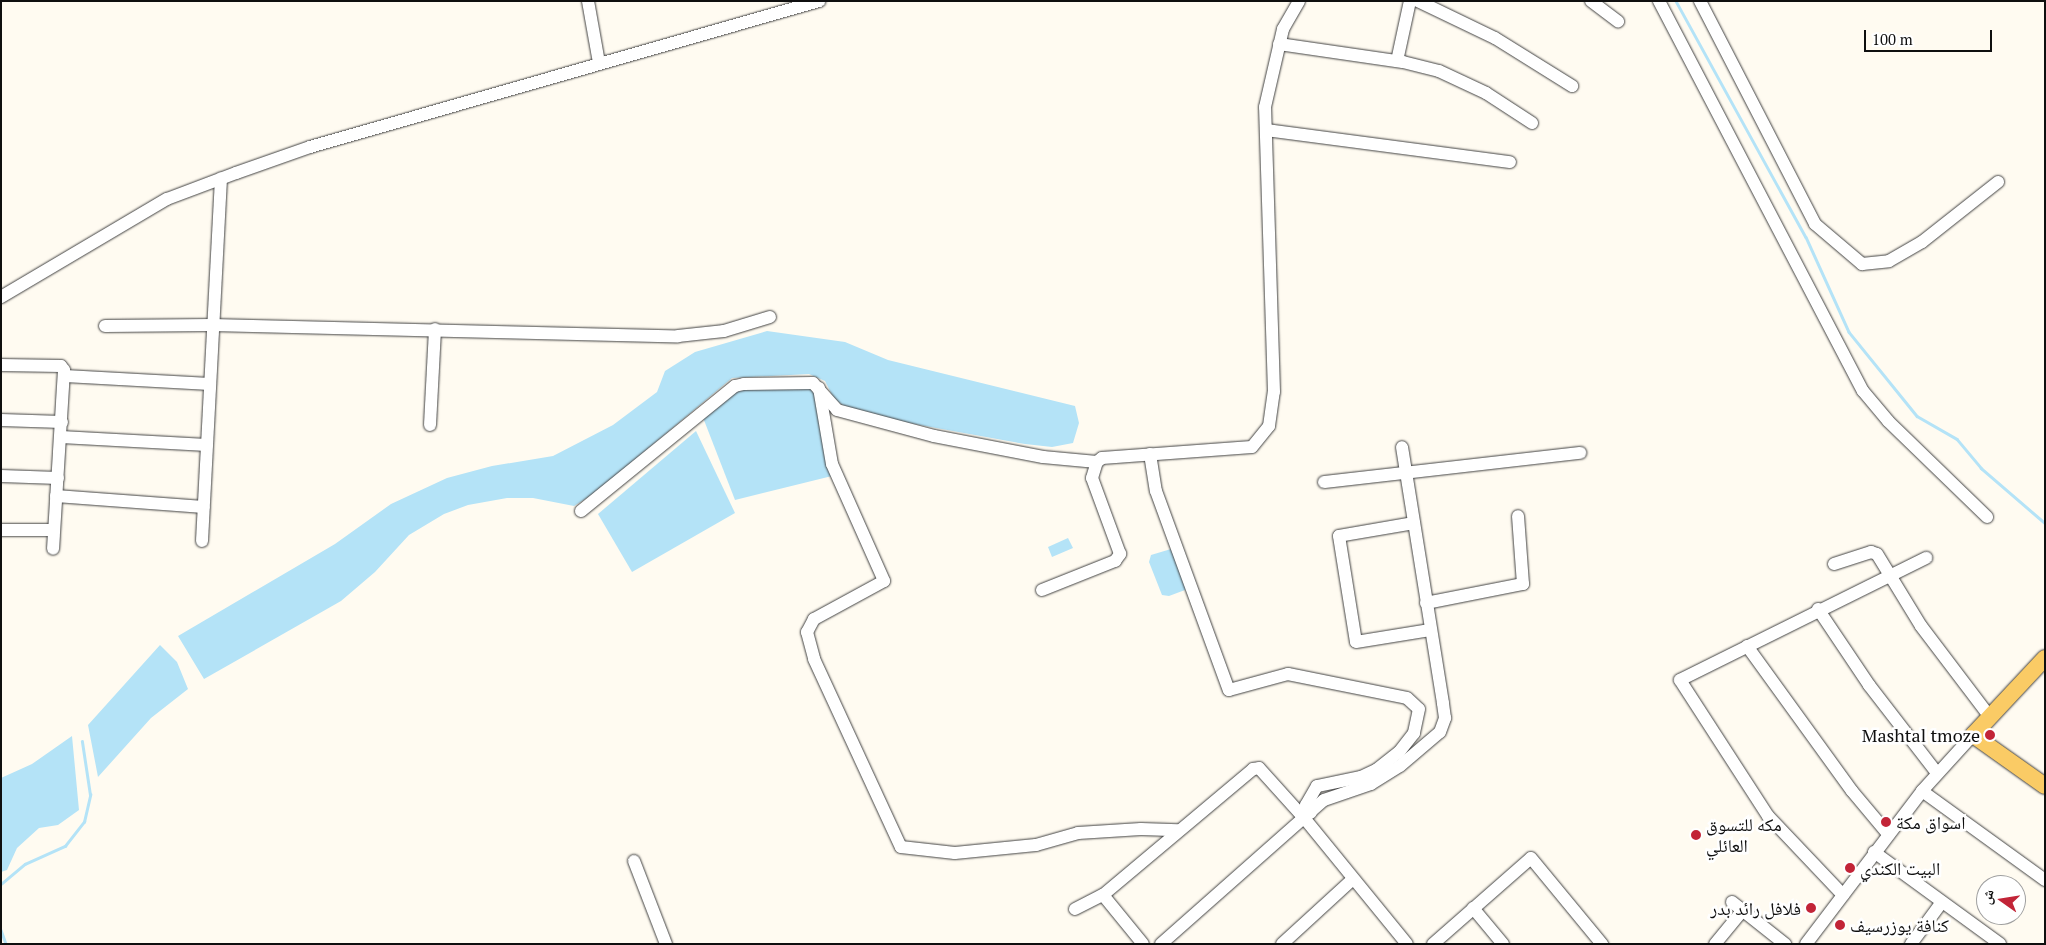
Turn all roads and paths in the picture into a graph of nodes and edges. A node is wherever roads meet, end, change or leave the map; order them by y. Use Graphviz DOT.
graph roads {
  1 [pos="588,1"];
  2 [pos="819,1"];
  3 [pos="1300,1"];
  4 [pos="1410,1"];
  5 [pos="1418,1"];
  6 [pos="1591,1"];
  7 [pos="1659,1"];
  8 [pos="1700,1"];
  9 [pos="789,6"];
  10 [pos="1618,21"];
  11 [pos="1279,44"];
  12 [pos="1397,61"];
  13 [pos="599,63"];
  14 [pos="1572,86"];
  15 [pos="1532,123"];
  16 [pos="1266,130"];
  17 [pos="1510,162"];
  18 [pos="221,178"];
  19 [pos="1998,182"];
  20 [pos="1,297"];
  21 [pos="770,317"];
  22 [pos="212,325"];
  23 [pos="105,326"];
  24 [pos="434,329"];
  25 [pos="1,365"];
  26 [pos="65,376"];
  27 [pos="210,384"];
  28 [pos="819,388"];
  29 [pos="1,420"];
  30 [pos="62,422"];
  31 [pos="430,425"];
  32 [pos="61,437"];
  33 [pos="207,445"];
  34 [pos="1402,447"];
  35 [pos="1580,453"];
  36 [pos="1150,454"];
  37 [pos="1097,462"];
  38 [pos="1407,473"];
  39 [pos="1,476"];
  40 [pos="58,478"];
  41 [pos="1324,482"];
  42 [pos="56,496"];
  43 [pos="204,508"];
  44 [pos="581,511"];
  45 [pos="1518,516"];
  46 [pos="1987,517"];
  47 [pos="1414,523"];
  48 [pos="1,530"];
  49 [pos="54,530"];
  50 [pos="202,541"];
  51 [pos="53,548"];
  52 [pos="1926,558"];
  53 [pos="1834,564"];
  54 [pos="1890,574"];
  55 [pos="1042,590"];
  56 [pos="1426,603"];
  57 [pos="1818,609"];
  58 [pos="1430,630"];
  59 [pos="1747,646"];
  60 [pos="2045,658"];
  61 [pos="1990,717"];
  62 [pos="1973,735"];
  63 [pos="1937,774"];
  64 [pos="2045,786"];
  65 [pos="1922,791"];
  66 [pos="1308,816"];
  67 [pos="1178,830"];
  68 [pos="1888,834"];
  69 [pos="1874,852"];
  70 [pos="634,861"];
  71 [pos="1353,880"];
  72 [pos="2045,880"];
  73 [pos="1104,895"];
  74 [pos="1843,895"];
  75 [pos="1942,902"];
  76 [pos="1473,908"];
  77 [pos="1075,909"];
  78 [pos="1403,942"];
  79 [pos="666,944"];
  80 [pos="1143,944"];
  81 [pos="1161,944"];
  82 [pos="1282,944"];
  83 [pos="1433,944"];
  84 [pos="1503,944"];
  85 [pos="1602,944"];
  86 [pos="1715,944"];
  87 [pos="1785,944"];
  88 [pos="1806,944"];
  89 [pos="1911,944"];
  90 [pos="2000,944"];
  1 -- 13 [label="street"];
  2 -- 9 [label="street"];
  3 -- 11 [label="street"];
  4 -- 12 [label="street"];
  5 -- 14 [label="street"];
  6 -- 10 [label="street"];
  7 -- 46 [label="street"];
  8 -- 19 [label="street"];
  9 -- 13 [label="street"];
  11 -- 12 [label="street"];
  11 -- 16 [label="street"];
  12 -- 15 [label="street"];
  13 -- 18 [label="street"];
  16 -- 17 [label="street"];
  16 -- 36 [label="street"];
  18 -- 20 [label="street"];
  18 -- 22 [label="street"];
  21 -- 24 [label="street"];
  22 -- 23 [label="street"];
  22 -- 24 [label="street"];
  22 -- 27 [label="street"];
  24 -- 31 [label="street"];
  25 -- 26 [label="street"];
  26 -- 27 [label="street"];
  26 -- 30 [label="street"];
  27 -- 33 [label="street"];
  28 -- 37 [label="street"];
  28 -- 44 [label="street"];
  28 -- 67 [label="street"];
  29 -- 30 [label="street"];
  30 -- 32 [label="street"];
  32 -- 33 [label="street"];
  32 -- 40 [label="street"];
  33 -- 43 [label="street"];
  34 -- 38 [label="street"];
  35 -- 38 [label="street"];
  36 -- 37 [label="street"];
  36 -- 66 [label="street"];
  37 -- 55 [label="street"];
  38 -- 41 [label="street"];
  38 -- 47 [label="street"];
  39 -- 40 [label="street"];
  40 -- 42 [label="street"];
  42 -- 43 [label="street"];
  42 -- 49 [label="street"];
  43 -- 50 [label="street"];
  45 -- 56 [label="street"];
  47 -- 56 [label="street"];
  47 -- 58 [label="street"];
  48 -- 49 [label="street"];
  49 -- 51 [label="street"];
  52 -- 54 [label="street"];
  53 -- 54 [label="street"];
  54 -- 57 [label="street"];
  54 -- 61 [label="street"];
  56 -- 58 [label="street"];
  57 -- 59 [label="street"];
  57 -- 63 [label="street"];
  58 -- 66 [label="street"];
  59 -- 68 [label="street"];
  59 -- 74 [label="street"];
  60 -- 61 [label="main road"];
  61 -- 62 [label="main road"];
  62 -- 63 [label="street"];
  62 -- 64 [label="main road"];
  63 -- 65 [label="street"];
  65 -- 68 [label="street"];
  65 -- 72 [label="street"];
  66 -- 67 [label="street"];
  66 -- 71 [label="street"];
  66 -- 81 [label="street"];
  67 -- 73 [label="street"];
  68 -- 69 [label="street"];
  69 -- 74 [label="street"];
  69 -- 75 [label="street"];
  70 -- 79 [label="street"];
  71 -- 78 [label="street"];
  71 -- 82 [label="street"];
  73 -- 77 [label="street"];
  73 -- 80 [label="street"];
  74 -- 88 [label="street"];
  75 -- 89 [label="street"];
  75 -- 90 [label="street"];
  76 -- 83 [label="street"];
  76 -- 84 [label="street"];
  76 -- 85 [label="street"];
  86 -- 87 [label="street"];
}
